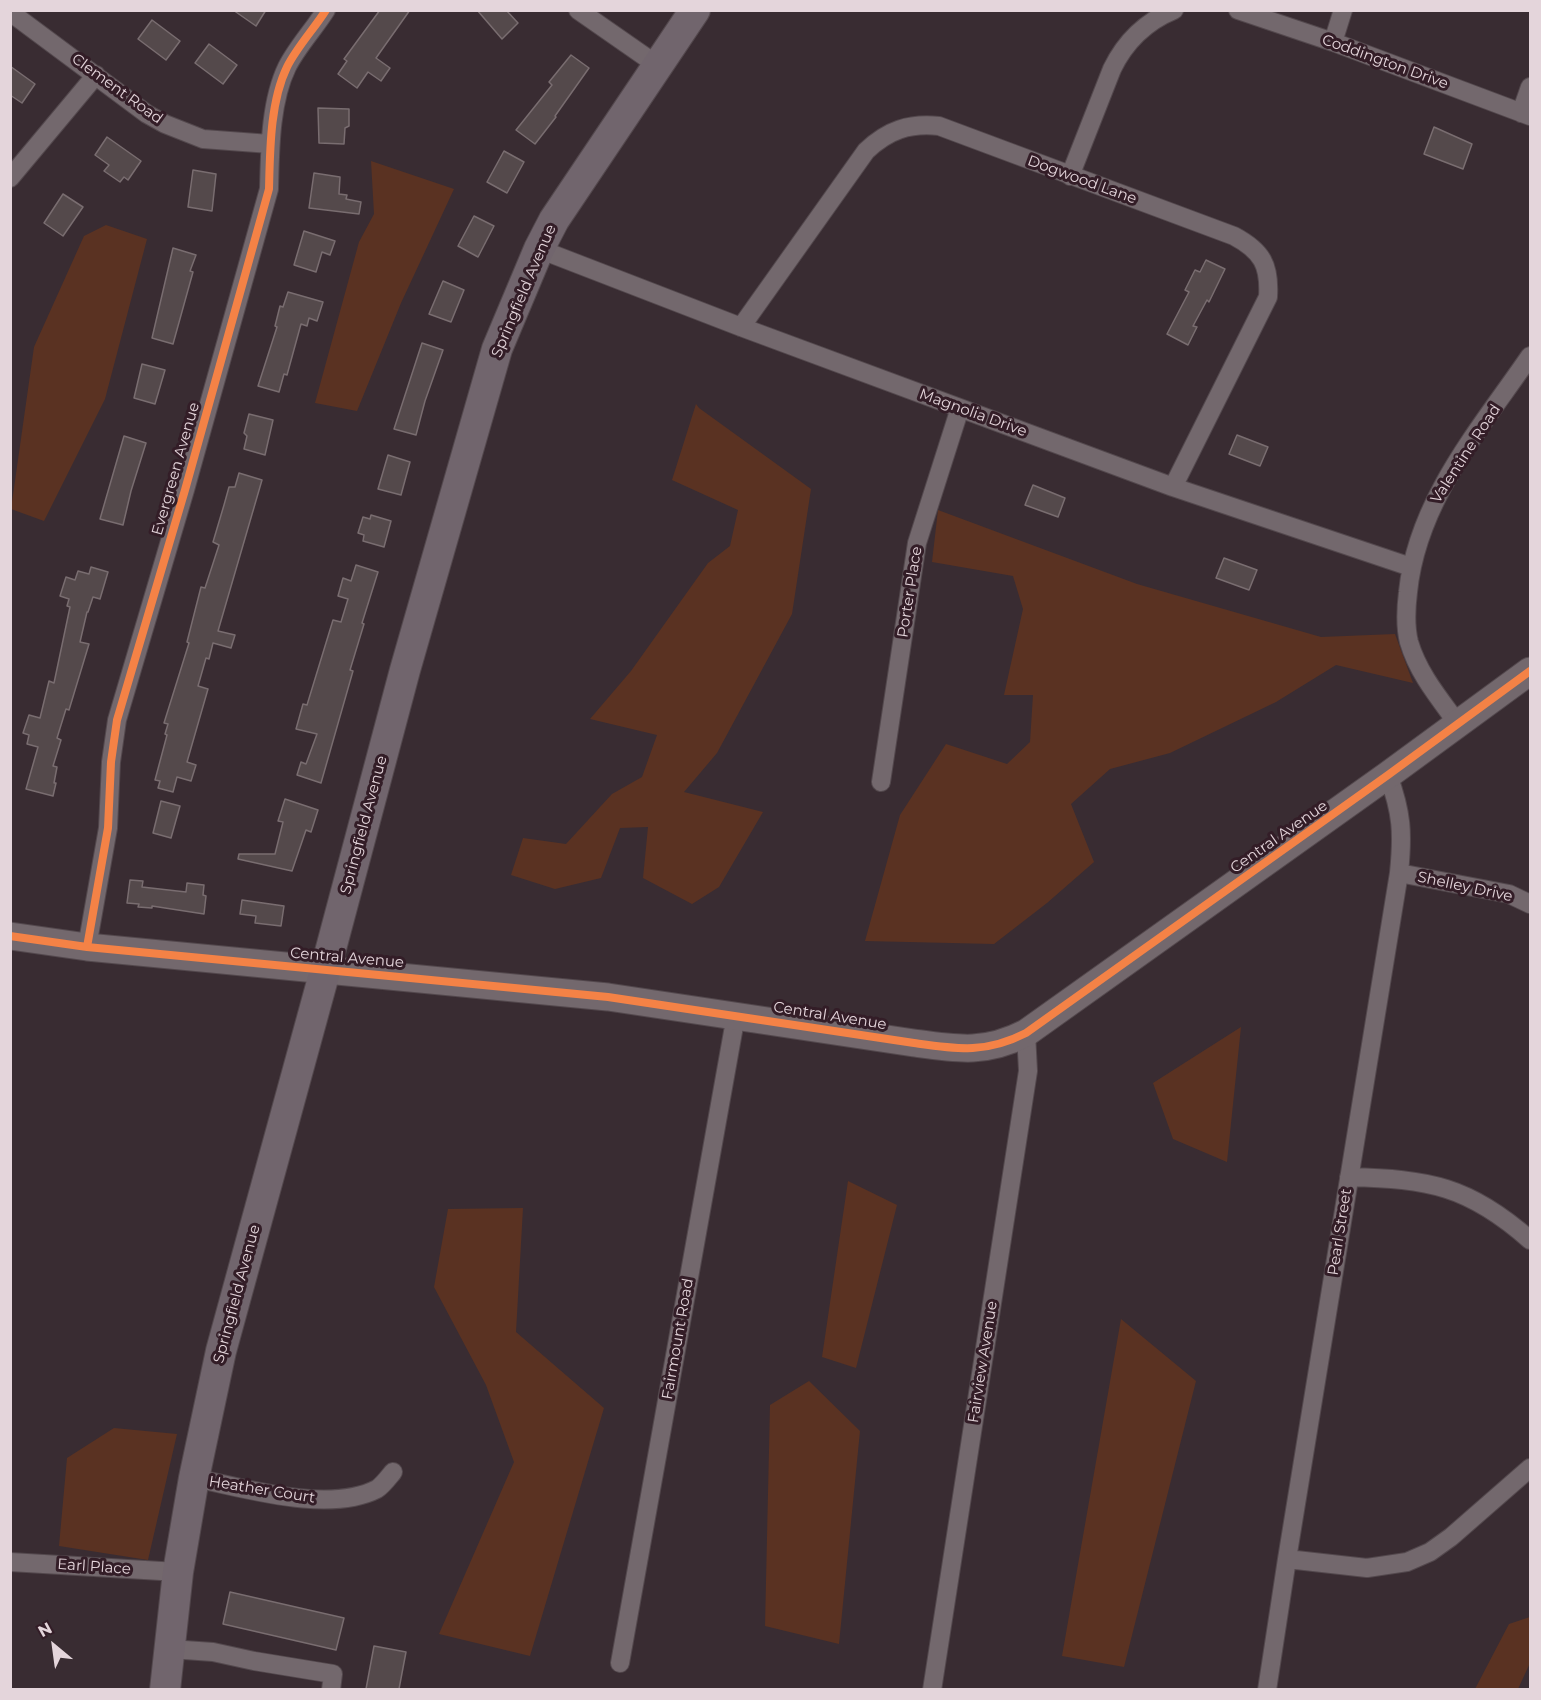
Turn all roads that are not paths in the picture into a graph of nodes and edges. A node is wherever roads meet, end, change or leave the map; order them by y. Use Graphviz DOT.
graph roads {
  1 [pos="326,10"];
  2 [pos="578,10"];
  3 [pos="695,10"];
  4 [pos="1174,10"];
  5 [pos="1238,10"];
  6 [pos="1343,10"];
  7 [pos="21,14"];
  8 [pos="1333,42"];
  9 [pos="657,65"];
  10 [pos="96,75"];
  11 [pos="1530,87"];
  12 [pos="1526,115"];
  13 [pos="270,144"];
  14 [pos="1070,176"];
  15 [pos="10,178"];
  16 [pos="539,249"];
  17 [pos="741,327"];
  18 [pos="1530,356"];
  19 [pos="960,408"];
  20 [pos="1173,487"];
  21 [pos="1411,567"];
  22 [pos="1530,671"];
  23 [pos="1458,724"];
  24 [pos="1388,776"];
  25 [pos="881,782"];
  26 [pos="1399,873"];
  27 [pos="1530,904"];
  28 [pos="10,936"];
  29 [pos="87,947"];
  30 [pos="326,971"];
  31 [pos="736,1015"];
  32 [pos="1026,1033"];
  33 [pos="1349,1177"];
  34 [pos="1530,1240"];
  35 [pos="1530,1468"];
  36 [pos="393,1472"];
  37 [pos="194,1478"];
  38 [pos="1287,1559"];
  39 [pos="10,1562"];
  40 [pos="178,1572"];
  41 [pos="170,1649"];
  42 [pos="620,1663"];
  43 [pos="165,1689"];
  44 [pos="331,1689"];
  45 [pos="932,1689"];
  46 [pos="1267,1689"];
  1 -- 13 [label="street, Evergreen Avenue"];
  2 -- 9 [label="street"];
  3 -- 9 [label="main road, Springfield Avenue"];
  4 -- 14 [label="street"];
  5 -- 8 [label="street, Coddington Drive"];
  6 -- 8 [label="street"];
  7 -- 10 [label="street, Clement Road"];
  8 -- 12 [label="street, Coddington Drive"];
  9 -- 16 [label="main road, Springfield Avenue"];
  10 -- 13 [label="street, Clement Road"];
  10 -- 15 [label="street"];
  11 -- 12 [label="street"];
  13 -- 29 [label="street, Evergreen Avenue"];
  14 -- 17 [label="street, Dogwood Lane"];
  14 -- 20 [label="street, Dogwood Lane"];
  16 -- 17 [label="street, Magnolia Drive"];
  16 -- 30 [label="main road, Springfield Avenue"];
  17 -- 19 [label="street, Magnolia Drive"];
  18 -- 21 [label="street, Valentine Road"];
  19 -- 20 [label="street, Magnolia Drive"];
  19 -- 25 [label="street, Porter Place"];
  20 -- 21 [label="street, Magnolia Drive"];
  21 -- 23 [label="street, Valentine Road"];
  22 -- 23 [label="street, Central Avenue"];
  23 -- 24 [label="street, Central Avenue"];
  24 -- 26 [label="street, Pearl Street"];
  24 -- 32 [label="street, Central Avenue"];
  26 -- 27 [label="street, Shelley Drive"];
  26 -- 33 [label="street, Pearl Street"];
  28 -- 29 [label="street, Central Avenue"];
  29 -- 30 [label="street, Central Avenue"];
  30 -- 31 [label="street, Central Avenue"];
  30 -- 37 [label="main road, Springfield Avenue"];
  31 -- 32 [label="street, Central Avenue"];
  31 -- 42 [label="street, Fairmount Road"];
  32 -- 45 [label="street, Fairview Avenue"];
  33 -- 34 [label="street"];
  33 -- 38 [label="street, Pearl Street"];
  35 -- 38 [label="street"];
  36 -- 37 [label="street, Heather Court"];
  37 -- 40 [label="main road, Springfield Avenue"];
  38 -- 46 [label="street, Pearl Street"];
  39 -- 40 [label="street, Earl Place"];
  40 -- 41 [label="main road, Springfield Avenue"];
  41 -- 43 [label="main road, Springfield Avenue"];
  41 -- 44 [label="street"];
}
